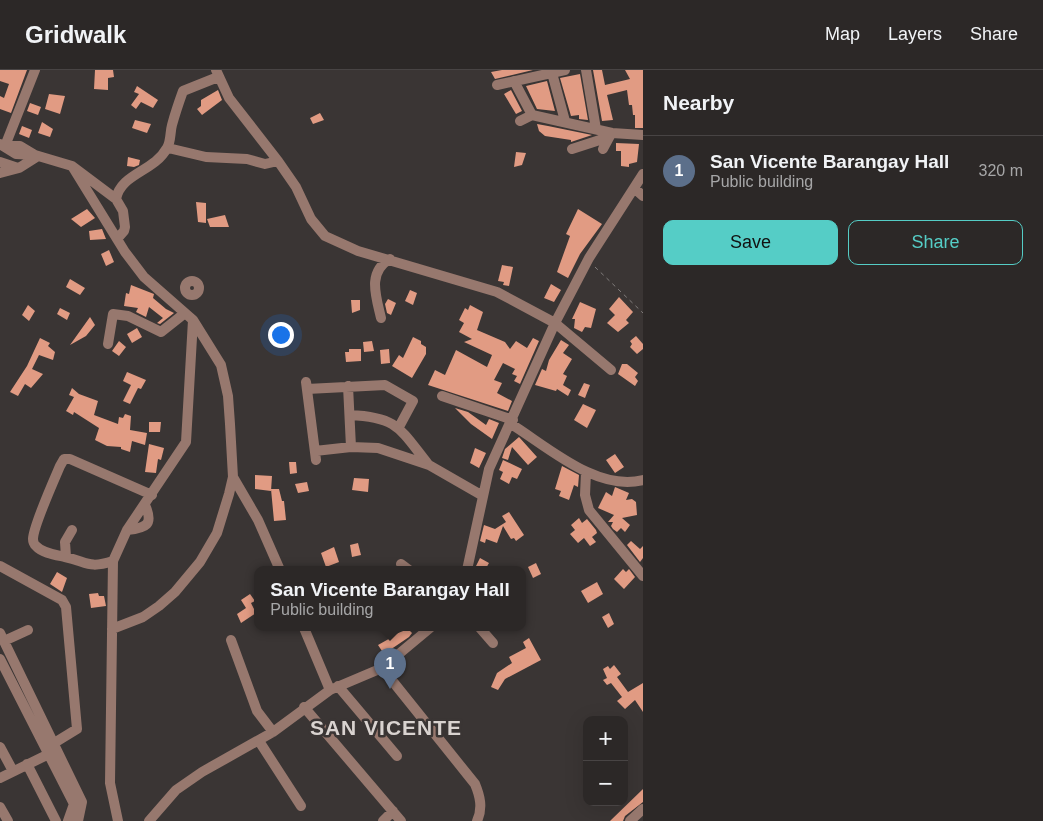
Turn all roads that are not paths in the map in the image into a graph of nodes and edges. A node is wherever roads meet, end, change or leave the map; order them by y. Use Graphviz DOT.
graph roads {
  1 [pos="34,70"];
  2 [pos="565,70"];
  3 [pos="586,70"];
  4 [pos="552,73"];
  5 [pos="217,74"];
  6 [pos="514,81"];
  7 [pos="497,85"];
  8 [pos="532,115"];
  9 [pos="520,121"];
  10 [pos="565,121"];
  11 [pos="596,129"];
  12 [pos="610,135"];
  13 [pos="643,135"];
  14 [pos="3,145"];
  15 [pos="168,148"];
  16 [pos="572,149"];
  17 [pos="603,149"];
  18 [pos="37,156"];
  19 [pos="278,161"];
  20 [pos="0,162"];
  21 [pos="72,166"];
  22 [pos="19,168"];
  23 [pos="0,173"];
  24 [pos="643,174"];
  25 [pos="634,188"];
  26 [pos="643,196"];
  27 [pos="116,199"];
  28 [pos="117,239"];
  29 [pos="390,259"];
  30 [pos="187,294"];
  31 [pos="185,313"];
  32 [pos="381,318"];
  33 [pos="555,323"];
  34 [pos="108,344"];
  35 [pos="611,370"];
  36 [pos="348,386"];
  37 [pos="442,396"];
  38 [pos="350,415"];
  39 [pos="512,422"];
  40 [pos="399,427"];
  41 [pos="351,447"];
  42 [pos="428,464"];
  43 [pos="586,472"];
  44 [pos="233,477"];
  45 [pos="643,480"];
  46 [pos="152,495"];
  47 [pos="482,496"];
  48 [pos="72,530"];
  49 [pos="66,557"];
  50 [pos="113,561"];
  51 [pos="0,566"];
  52 [pos="278,566"];
  53 [pos="468,566"];
  54 [pos="643,576"];
  55 [pos="112,629"];
  56 [pos="28,630"];
  57 [pos="306,631"];
  58 [pos="414,631"];
  59 [pos="427,631"];
  60 [pos="483,631"];
  61 [pos="2,637"];
  62 [pos="232,640"];
  63 [pos="416,641"];
  64 [pos="493,643"];
  65 [pos="0,659"];
  66 [pos="382,668"];
  67 [pos="334,688"];
  68 [pos="304,707"];
  69 [pos="273,732"];
  70 [pos="259,741"];
  71 [pos="0,747"];
  72 [pos="51,749"];
  73 [pos="397,756"];
  74 [pos="27,764"];
  75 [pos="13,771"];
  76 [pos="0,778"];
  77 [pos="301,806"];
  78 [pos="0,807"];
  79 [pos="643,809"];
  80 [pos="393,811"];
  81 [pos="8,821"];
  82 [pos="56,821"];
  83 [pos="68,821"];
  84 [pos="78,821"];
  85 [pos="118,821"];
  86 [pos="149,821"];
  87 [pos="382,821"];
  88 [pos="401,821"];
  89 [pos="477,821"];
  90 [pos="630,821"];
  1 -- 14 [label="street"];
  2 -- 4 [label="street"];
  3 -- 11 [label="street"];
  4 -- 6 [label="street"];
  4 -- 10 [label="street"];
  5 -- 15 [label="street"];
  5 -- 19 [label="street"];
  6 -- 7 [label="street"];
  6 -- 8 [label="street"];
  8 -- 9 [label="street"];
  8 -- 10 [label="street"];
  10 -- 11 [label="street"];
  11 -- 12 [label="street"];
  12 -- 13 [label="street"];
  12 -- 16 [label="street"];
  12 -- 17 [label="street"];
  14 -- 18 [label="street"];
  15 -- 19 [label="street"];
  15 -- 27 [label="street"];
  18 -- 21 [label="street"];
  18 -- 22 [label="street"];
  19 -- 29 [label="street"];
  20 -- 22 [label="street"];
  21 -- 27 [label="street"];
  21 -- 28 [label="street"];
  22 -- 23 [label="street"];
  24 -- 25 [label="street"];
  25 -- 26 [label="street"];
  25 -- 33 [label="street"];
  27 -- 28 [label="street"];
  28 -- 31 [label="street"];
  29 -- 32 [label="street"];
  29 -- 33 [label="street"];
  30 -- 31 [label="street"];
  31 -- 34 [label="street"];
  31 -- 44 [label="street"];
  31 -- 46 [label="street"];
  33 -- 35 [label="street"];
  33 -- 39 [label="street"];
  36 -- 38 [label="street"];
  36 -- 40 [label="street"];
  36 -- 41 [label="street"];
  37 -- 39 [label="street"];
  38 -- 40 [label="street"];
  38 -- 41 [label="street"];
  39 -- 43 [label="street"];
  39 -- 47 [label="street"];
  40 -- 42 [label="street"];
  41 -- 42 [label="street"];
  42 -- 47 [label="street"];
  43 -- 45 [label="street"];
  43 -- 54 [label="street"];
  44 -- 52 [label="street"];
  44 -- 55 [label="street"];
  46 -- 49 [label="street"];
  46 -- 50 [label="street"];
  47 -- 53 [label="street"];
  48 -- 49 [label="street"];
  49 -- 50 [label="street"];
  50 -- 55 [label="street"];
  51 -- 72 [label="street"];
  55 -- 85 [label="street"];
  56 -- 61 [label="street"];
  57 -- 67 [label="street"];
  58 -- 63 [label="street"];
  59 -- 63 [label="street"];
  60 -- 64 [label="street"];
  61 -- 72 [label="street"];
  62 -- 69 [label="street"];
  63 -- 66 [label="street"];
  65 -- 72 [label="street"];
  66 -- 67 [label="street"];
  66 -- 89 [label="street"];
  67 -- 68 [label="street"];
  67 -- 73 [label="street"];
  68 -- 69 [label="street"];
  68 -- 80 [label="street"];
  69 -- 70 [label="street"];
  70 -- 77 [label="street"];
  70 -- 86 [label="street"];
  71 -- 75 [label="street"];
  72 -- 74 [label="street"];
  72 -- 83 [label="street"];
  72 -- 84 [label="street"];
  74 -- 75 [label="street"];
  74 -- 82 [label="street"];
  75 -- 76 [label="street"];
  78 -- 81 [label="street"];
  79 -- 90 [label="street"];
  80 -- 87 [label="street"];
  80 -- 88 [label="street"];
}
